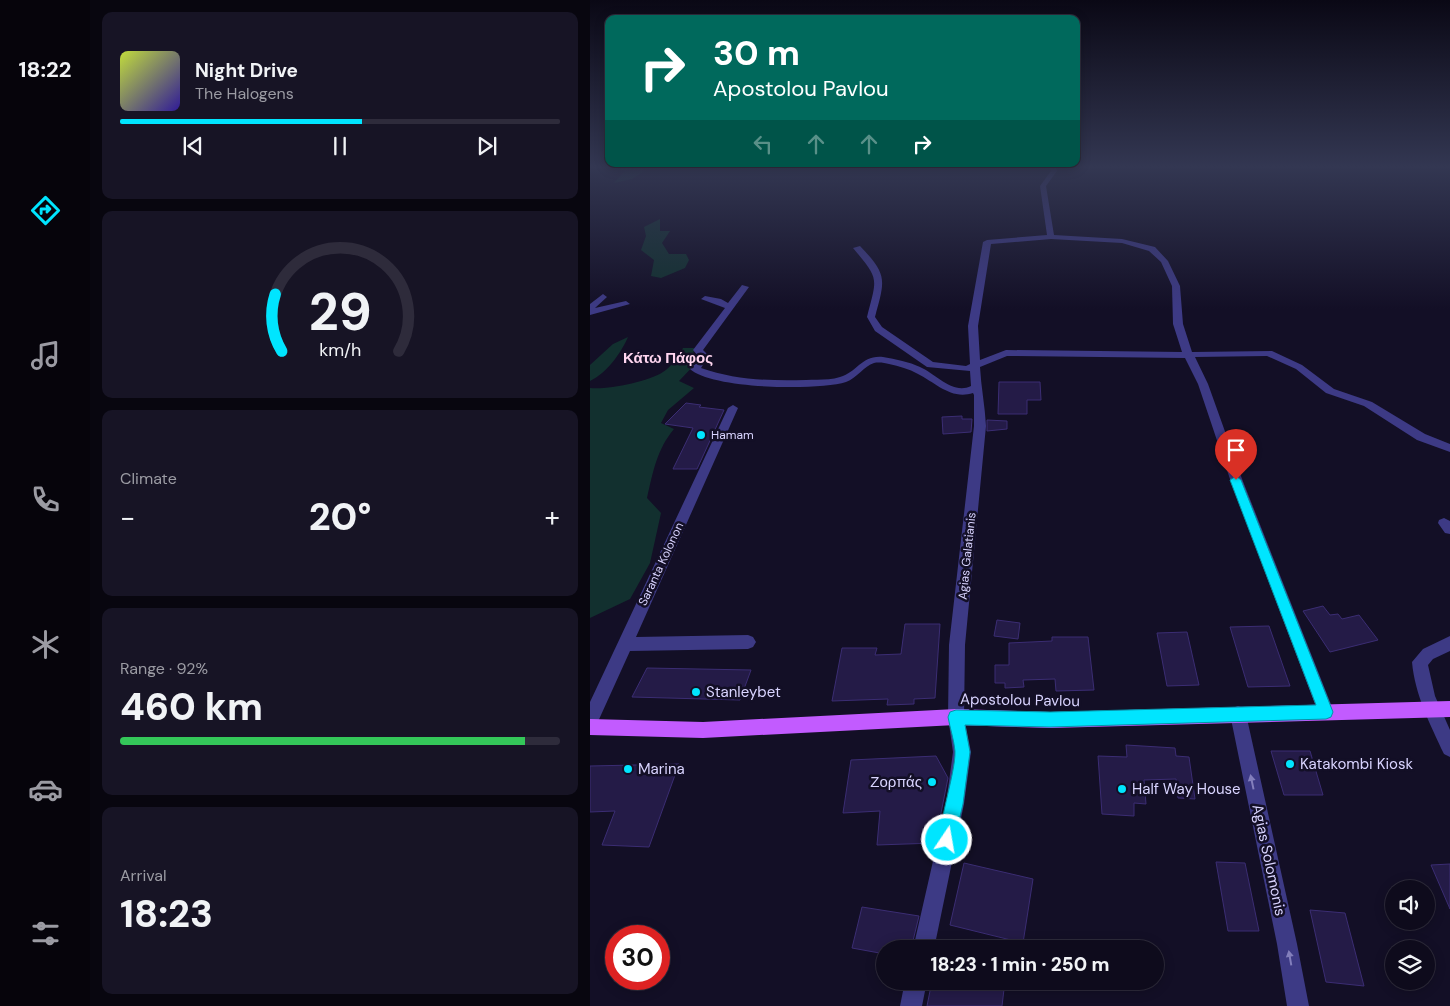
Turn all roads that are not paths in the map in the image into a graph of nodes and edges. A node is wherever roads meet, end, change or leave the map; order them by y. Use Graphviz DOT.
graph roads {
  1 [pos="1048,215"];
  2 [pos="1051,237"];
  3 [pos="858,248"];
  4 [pos="745,287"];
  5 [pos="603,297"];
  6 [pos="705,300"];
  7 [pos="626,304"];
  8 [pos="729,307"];
  9 [pos="590,308"];
  10 [pos="590,312"];
  11 [pos="1188,354"];
  12 [pos="975,366"];
  13 [pos="977,391"];
  14 [pos="733,408"];
  15 [pos="1450,448"];
  16 [pos="748,642"];
  17 [pos="1450,643"];
  18 [pos="625,644"];
  19 [pos="1431,709"];
  20 [pos="1450,709"];
  21 [pos="1326,712"];
  22 [pos="1238,714"];
  23 [pos="956,717"];
  24 [pos="590,720"];
  25 [pos="590,727"];
  26 [pos="1450,748"];
  27 [pos="925,940"];
  28 [pos="914,990"];
  29 [pos="911,1006"];
  30 [pos="1298,1006"];
  1 -- 2 [label="street"];
  2 -- 11 [label="street"];
  2 -- 12 [label="street, Agias Galatianis"];
  3 -- 12 [label="street"];
  4 -- 8 [label="street"];
  5 -- 9 [label="street"];
  6 -- 8 [label="street"];
  7 -- 10 [label="street"];
  8 -- 13 [label="street"];
  11 -- 12 [label="street"];
  11 -- 15 [label="street"];
  11 -- 21 [label="street"];
  12 -- 13 [label="street, Agias Galatianis"];
  13 -- 23 [label="street, Agias Galatianis"];
  14 -- 18 [label="street, Saranta Kolonon"];
  16 -- 18 [label="street"];
  17 -- 19 [label="street"];
  18 -- 24 [label="street, Saranta Kolonon"];
  19 -- 20 [label="main road, Apostolou Pavlou"];
  19 -- 21 [label="main road, Apostolou Pavlou"];
  19 -- 26 [label="street"];
  21 -- 22 [label="main road, Apostolou Pavlou"];
  22 -- 23 [label="main road, Apostolou Pavlou"];
  30 -- 22 [label="street, Agias Solomonis, one-way"];
  23 -- 25 [label="main road, Apostolou Pavlou"];
  23 -- 27 [label="street, Agias Galatianis"];
  28 -- 29 [label="street"];
}
